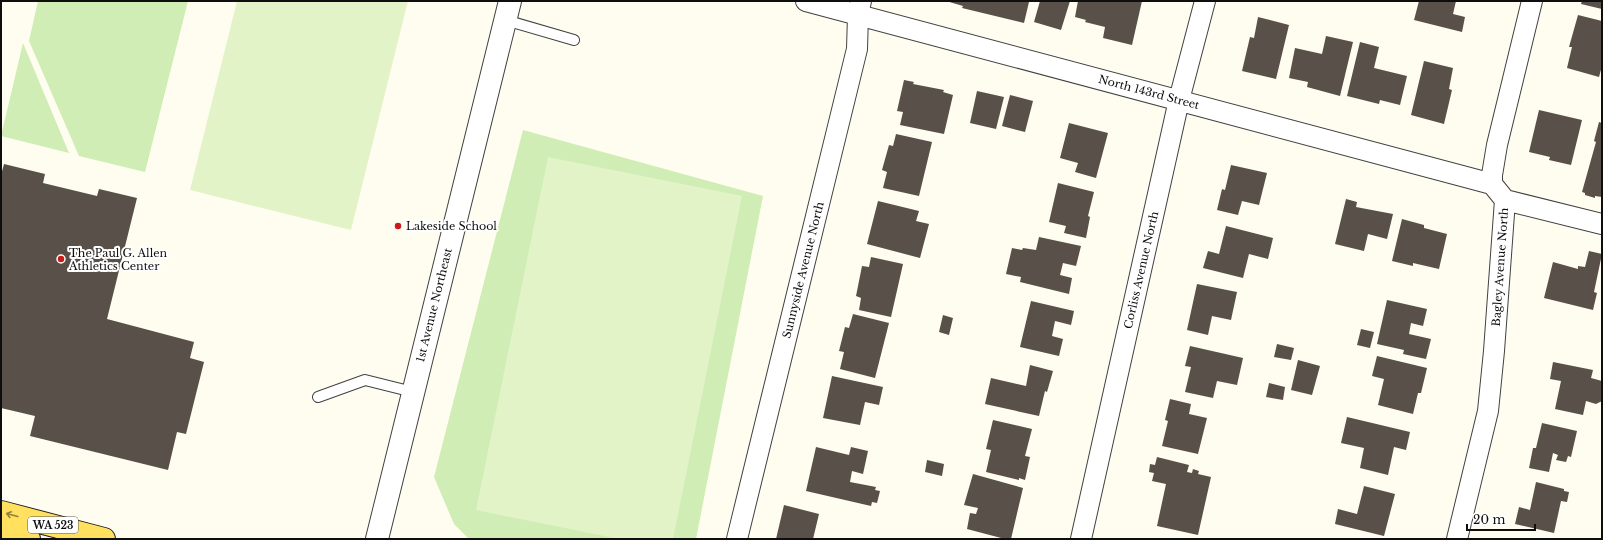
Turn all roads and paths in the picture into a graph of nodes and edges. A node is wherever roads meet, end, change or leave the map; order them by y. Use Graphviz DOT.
graph roads {
  1 [pos="806,1"];
  2 [pos="1205,1"];
  3 [pos="1532,1"];
  4 [pos="859,8"];
  5 [pos="507,10"];
  6 [pos="574,40"];
  7 [pos="1179,100"];
  8 [pos="1492,184"];
  9 [pos="1505,200"];
  10 [pos="1602,224"];
  11 [pos="413,392"];
  12 [pos="318,397"];
  13 [pos="1,512"];
  14 [pos="1,532"];
  15 [pos="29,539"];
  16 [pos="104,539"];
  17 [pos="377,539"];
  18 [pos="737,539"];
  19 [pos="1081,539"];
  20 [pos="1458,539"];
  1 -- 4 [label="street, North 143rd Street"];
  2 -- 7 [label="street, Corliss Avenue North"];
  3 -- 8 [label="street"];
  4 -- 7 [label="street, North 143rd Street"];
  4 -- 18 [label="street, Sunnyside Avenue North"];
  5 -- 6 [label="lane"];
  5 -- 11 [label="street, 1st Avenue Northeast"];
  7 -- 8 [label="street, North 143rd Street"];
  7 -- 19 [label="street, Corliss Avenue North"];
  8 -- 9 [label="street, Bagley Avenue North"];
  9 -- 10 [label="street"];
  9 -- 20 [label="street, Bagley Avenue North"];
  11 -- 12 [label="lane"];
  11 -- 17 [label="street, 1st Avenue Northeast"];
  16 -- 13 [label="main road, WA 523, one-way"];
  14 -- 15 [label="main road, WA 523"];
}
